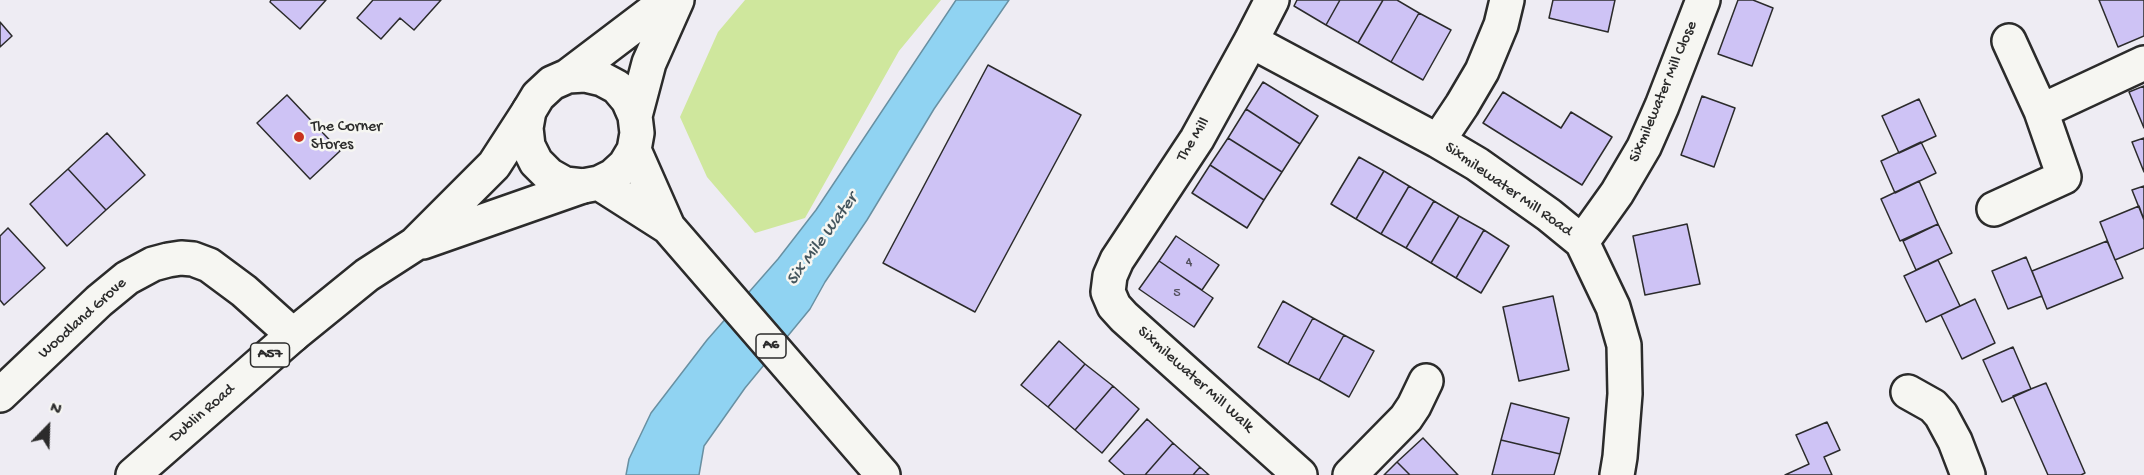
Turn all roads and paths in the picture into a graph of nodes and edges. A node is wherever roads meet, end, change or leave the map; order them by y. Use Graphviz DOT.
graph roads {
  1 [pos="668,0"];
  2 [pos="677,0"];
  3 [pos="1272,0"];
  4 [pos="1507,0"];
  5 [pos="1703,0"];
  6 [pos="1251,41"];
  7 [pos="2009,41"];
  8 [pos="2144,63"];
  9 [pos="568,76"];
  10 [pos="529,111"];
  11 [pos="2041,111"];
  12 [pos="635,116"];
  13 [pos="1438,141"];
  14 [pos="634,150"];
  15 [pos="591,185"];
  16 [pos="1995,209"];
  17 [pos="668,227"];
  18 [pos="1582,242"];
  19 [pos="415,244"];
  20 [pos="1110,276"];
  21 [pos="293,335"];
  22 [pos="1426,381"];
  23 [pos="1908,392"];
  24 [pos="0,395"];
  25 [pos="133,475"];
  26 [pos="883,475"];
  27 [pos="1299,475"];
  28 [pos="1350,475"];
  29 [pos="1617,475"];
  30 [pos="1968,475"];
  1 -- 9 [label="main road"];
  2 -- 12 [label="main road, A6"];
  3 -- 6 [label="main road, The Mill"];
  4 -- 13 [label="main road"];
  5 -- 18 [label="main road, Sixmilewater Mill Close"];
  6 -- 13 [label="main road, Sixmilewater Mill Road"];
  6 -- 20 [label="main road, The Mill"];
  7 -- 11 [label="main road"];
  8 -- 11 [label="main road"];
  9 -- 10 [label="main road"];
  9 -- 12 [label="main road"];
  10 -- 15 [label="main road, A6"];
  10 -- 19 [label="main road, Dublin Road / A57"];
  11 -- 16 [label="main road"];
  12 -- 14 [label="main road, A6"];
  13 -- 18 [label="main road, Sixmilewater Mill Road"];
  14 -- 15 [label="main road"];
  14 -- 17 [label="main road, A6"];
  15 -- 17 [label="main road, A6"];
  15 -- 19 [label="main road, Dublin Road / A57"];
  17 -- 26 [label="main road, A6"];
  18 -- 29 [label="main road, Sixmilewater Mill Road"];
  19 -- 21 [label="main road, Dublin Road / A57"];
  20 -- 27 [label="main road, Sixmilewater Mill Walk"];
  21 -- 24 [label="main road, Woodland Grove"];
  21 -- 25 [label="main road, Dublin Road / A57"];
  22 -- 28 [label="main road"];
  23 -- 30 [label="main road"];
}
